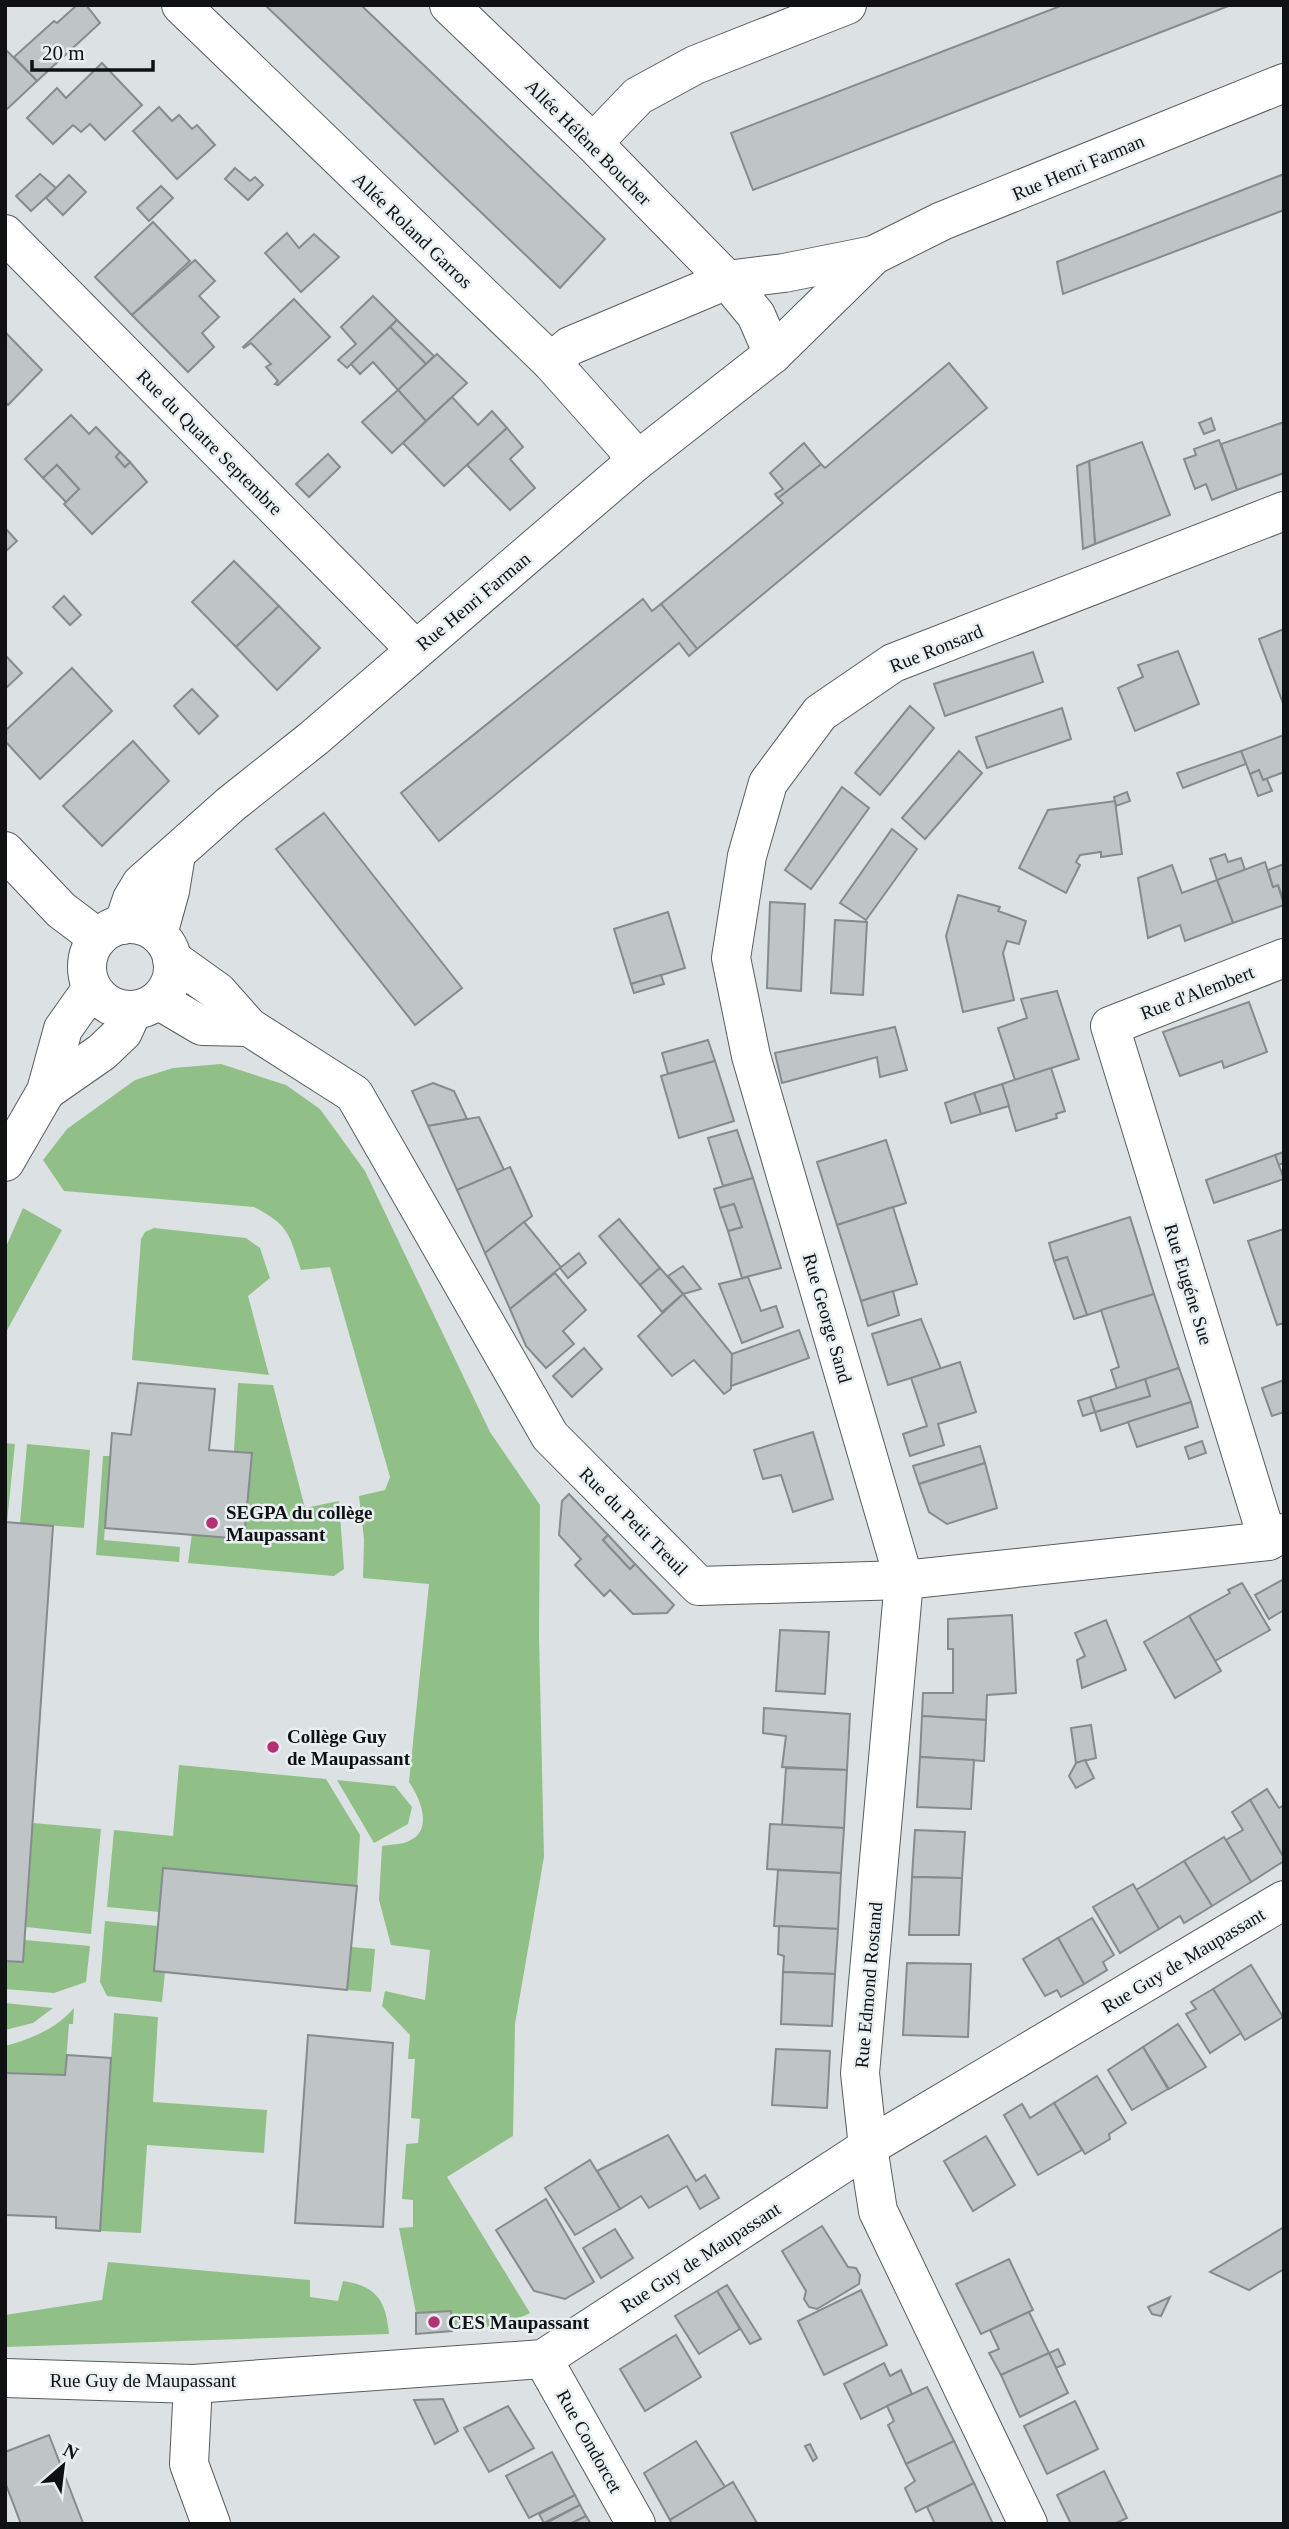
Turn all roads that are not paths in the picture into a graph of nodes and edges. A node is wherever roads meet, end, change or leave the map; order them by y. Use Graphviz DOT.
graph roads {
  1 [pos="181,5"];
  2 [pos="449,5"];
  3 [pos="847,5"];
  4 [pos="1284,83"];
  5 [pos="593,143"];
  6 [pos="5,234"];
  7 [pos="874,255"];
  8 [pos="727,280"];
  9 [pos="773,354"];
  10 [pos="551,362"];
  11 [pos="634,463"];
  12 [pos="1284,511"];
  13 [pos="415,649"];
  14 [pos="5,851"];
  15 [pos="138,939"];
  16 [pos="1284,958"];
  17 [pos="92,988"];
  18 [pos="145,1005"];
  19 [pos="1110,1026"];
  20 [pos="249,1027"];
  21 [pos="751,1056"];
  22 [pos="46,1091"];
  23 [pos="5,1162"];
  24 [pos="1276,1537"];
  25 [pos="904,1580"];
  26 [pos="1284,1900"];
  27 [pos="868,2147"];
  28 [pos="543,2359"];
  29 [pos="5,2378"];
  30 [pos="193,2384"];
  31 [pos="211,2524"];
  32 [pos="636,2524"];
  33 [pos="1028,2524"];
  1 -- 10 [label="street, Allée Roland Garros"];
  2 -- 5 [label="street, Allée Hélène Boucher"];
  3 -- 5 [label="street"];
  4 -- 7 [label="street, Rue Henri Farman"];
  5 -- 8 [label="street, Allée Hélène Boucher"];
  6 -- 13 [label="street, Rue du Quatre Septembre"];
  7 -- 8 [label="street, Rue Henri Farman"];
  7 -- 9 [label="street, Rue Henri Farman"];
  8 -- 9 [label="street"];
  8 -- 10 [label="street, Rue Henri Farman"];
  9 -- 11 [label="street, Rue Henri Farman"];
  10 -- 11 [label="street, Allée Roland Garros"];
  11 -- 13 [label="street, Rue Henri Farman"];
  12 -- 21 [label="street, Rue Ronsard"];
  13 -- 15 [label="street, Rue Henri Farman"];
  14 -- 15 [label="street, Rue du Petit Treuil"];
  15 -- 17 [label="street"];
  15 -- 18 [label="street"];
  15 -- 20 [label="street, Rue du Petit Treuil"];
  16 -- 19 [label="street, Rue d'Alembert"];
  17 -- 18 [label="street"];
  17 -- 22 [label="street"];
  18 -- 20 [label="street"];
  18 -- 22 [label="street"];
  19 -- 24 [label="street, Rue Eugéne Sue"];
  20 -- 25 [label="street, Rue du Petit Treuil"];
  21 -- 25 [label="street, Rue George Sand"];
  22 -- 23 [label="street"];
  24 -- 25 [label="street, Rue du Petit Treuil"];
  25 -- 27 [label="street, Rue Edmond Rostand"];
  26 -- 27 [label="street, Rue Guy de Maupassant"];
  27 -- 28 [label="street, Rue Guy de Maupassant"];
  27 -- 33 [label="street, Rue Edmond Rostand"];
  28 -- 30 [label="street, Rue Guy de Maupassant"];
  28 -- 32 [label="street, Rue Condorcet"];
  29 -- 30 [label="street, Rue Guy de Maupassant"];
  30 -- 31 [label="street"];
}
